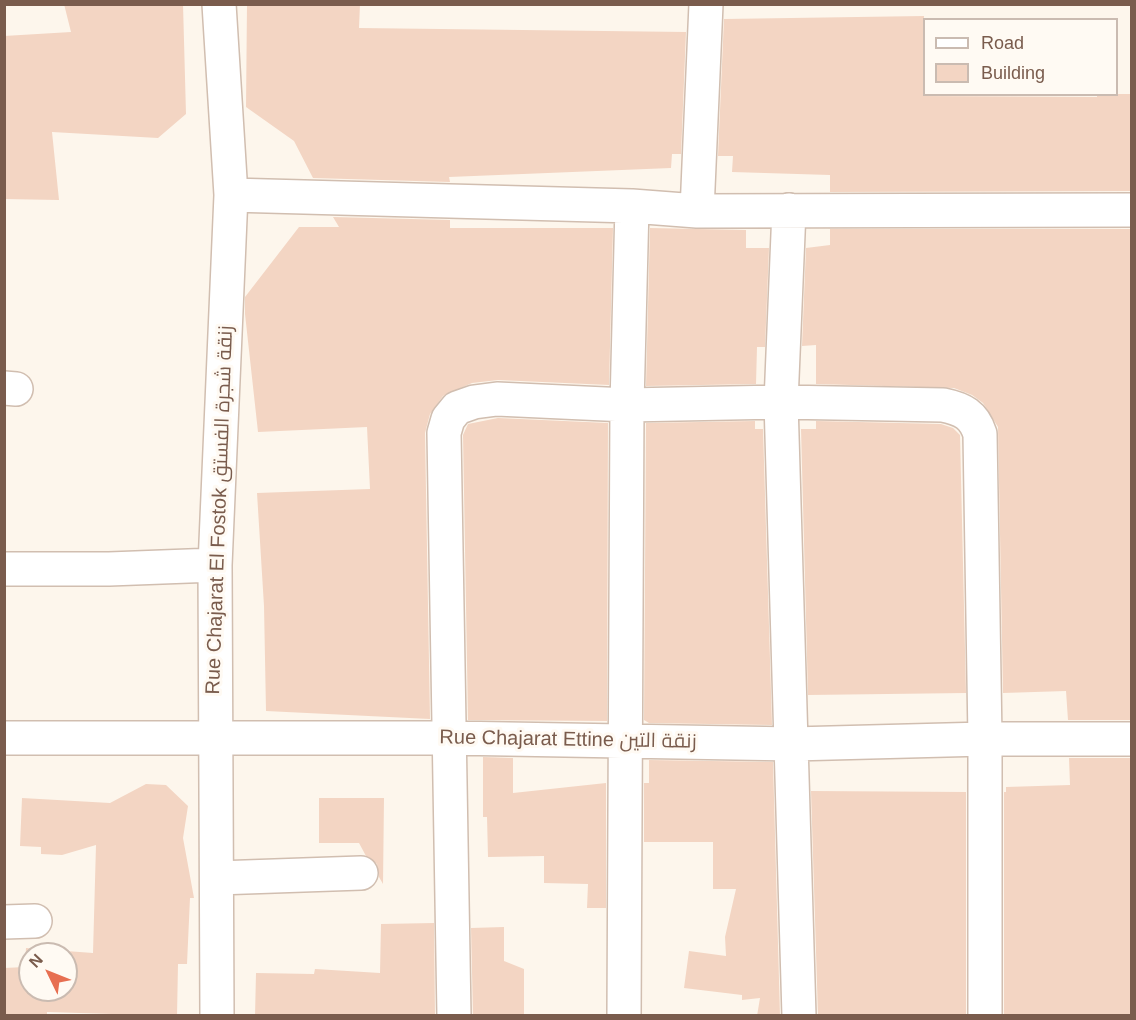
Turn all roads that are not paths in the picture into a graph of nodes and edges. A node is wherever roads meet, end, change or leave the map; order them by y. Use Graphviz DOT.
graph roads {
  1 [pos="219,4"];
  2 [pos="701,4"];
  3 [pos="713,4"];
  4 [pos="706,5"];
  5 [pos="231,195"];
  6 [pos="632,206"];
  7 [pos="789,210"];
  8 [pos="1131,210"];
  9 [pos="697,211"];
  10 [pos="781,402"];
  11 [pos="627,405"];
  12 [pos="215,565"];
  13 [pos="4,569"];
  14 [pos="4,738"];
  15 [pos="451,738"];
  16 [pos="985,739"];
  17 [pos="1131,739"];
  18 [pos="214,740"];
  19 [pos="627,740"];
  20 [pos="793,744"];
  21 [pos="361,873"];
  22 [pos="217,878"];
  23 [pos="217,1016"];
  24 [pos="454,1016"];
  25 [pos="624,1016"];
  26 [pos="799,1016"];
  27 [pos="985,1016"];
  1 -- 5 [label="street, Rue Chajarat El Fostok زنقة شجرة الفستق"];
  2 -- 4 [label="street"];
  3 -- 4 [label="street"];
  4 -- 9 [label="street"];
  5 -- 6 [label="street"];
  5 -- 12 [label="street, Rue Chajarat El Fostok زنقة شجرة الفستق"];
  6 -- 9 [label="street"];
  6 -- 11 [label="street"];
  7 -- 8 [label="street"];
  7 -- 9 [label="street"];
  7 -- 10 [label="street"];
  10 -- 11 [label="street"];
  10 -- 16 [label="street"];
  10 -- 20 [label="street"];
  11 -- 15 [label="street"];
  11 -- 19 [label="street"];
  12 -- 13 [label="street"];
  12 -- 18 [label="street, Rue Chajarat El Fostok زنقة شجرة الفستق"];
  14 -- 18 [label="street, Rue Chajarat Ettine زنقة التين"];
  15 -- 18 [label="street, Rue Chajarat Ettine زنقة التين"];
  15 -- 19 [label="street, Rue Chajarat Ettine زنقة التين"];
  15 -- 24 [label="street"];
  16 -- 17 [label="street, Rue Chajarat Ettine زنقة التين"];
  16 -- 20 [label="street, Rue Chajarat Ettine زنقة التين"];
  16 -- 27 [label="street"];
  18 -- 22 [label="street, Rue Chajarat El Fostok زنقة شجرة الفستق"];
  19 -- 20 [label="street, Rue Chajarat Ettine زنقة التين"];
  19 -- 25 [label="street"];
  20 -- 26 [label="street"];
  21 -- 22 [label="street"];
  22 -- 23 [label="street, Rue Chajarat El Fostok زنقة شجرة الفستق"];
}
